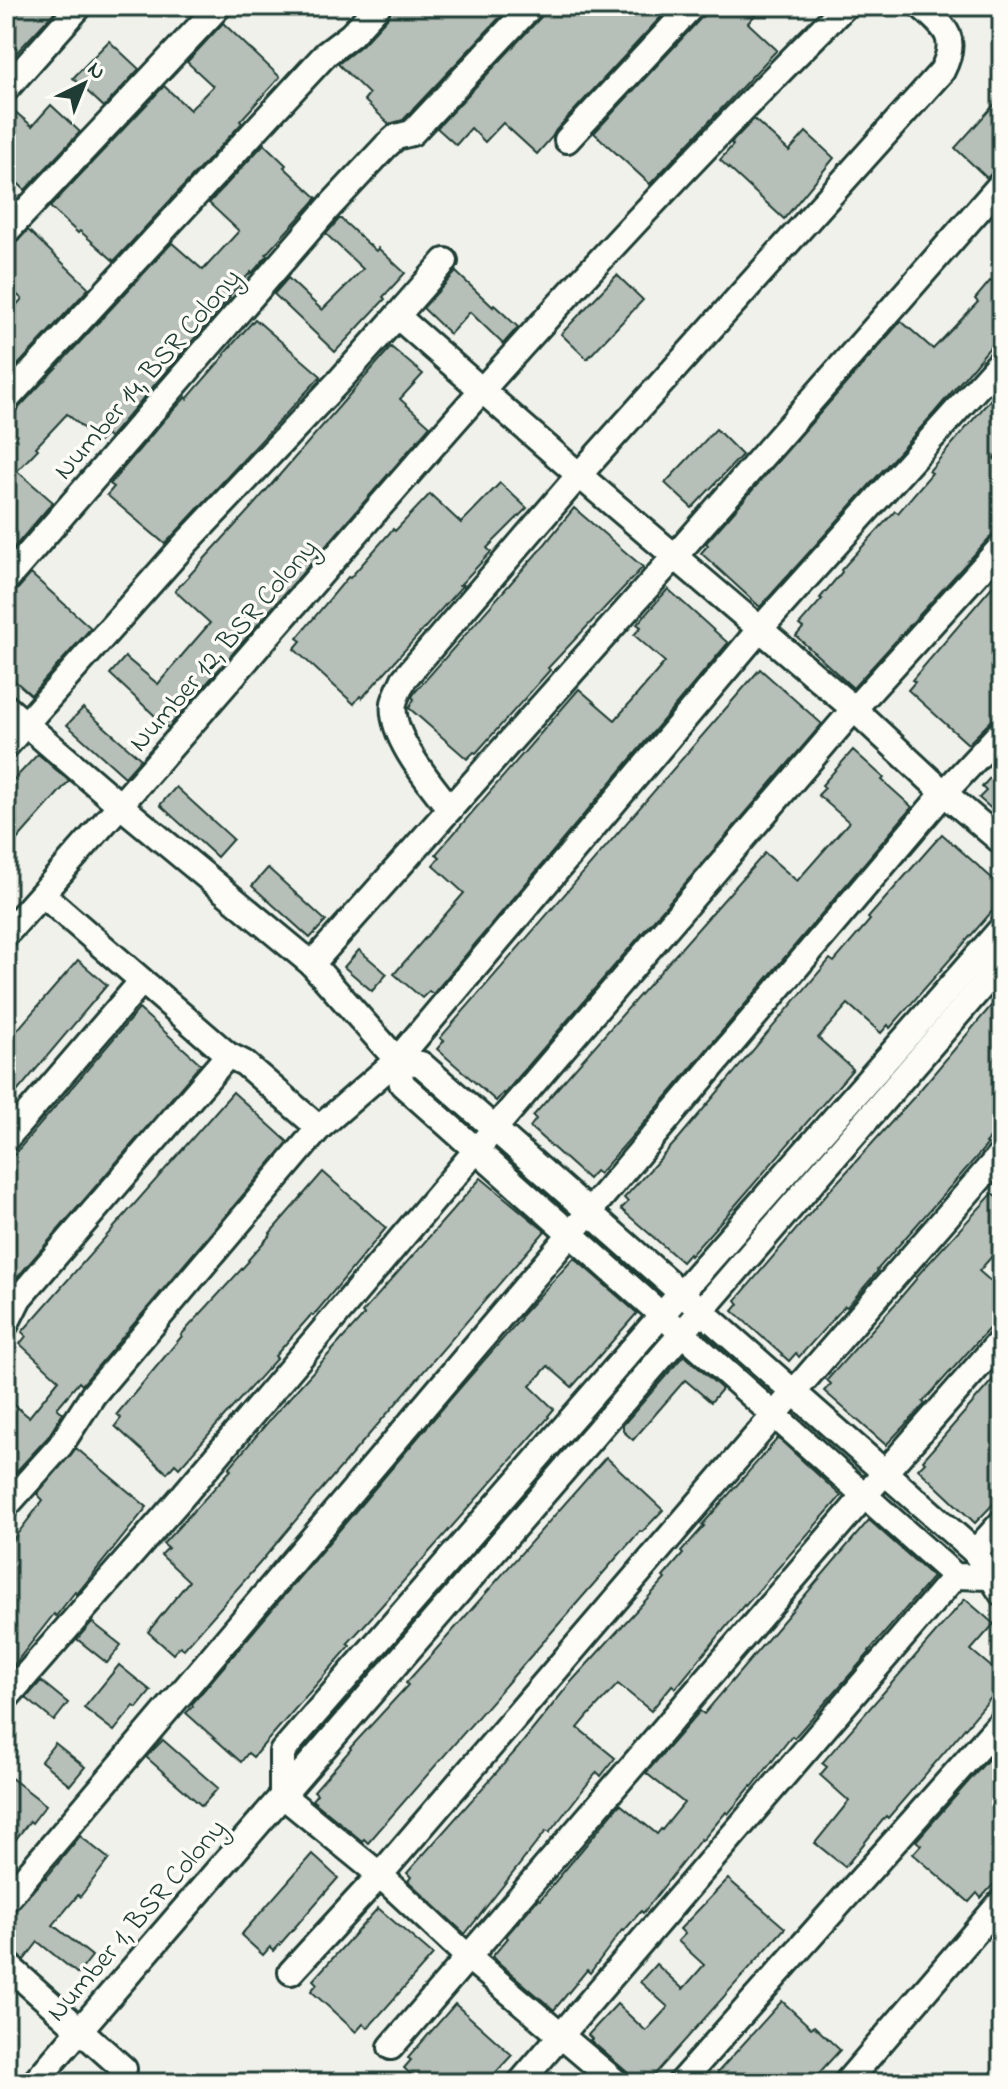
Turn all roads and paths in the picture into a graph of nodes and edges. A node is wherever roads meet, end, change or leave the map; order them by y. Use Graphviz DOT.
graph roads {
  1 [pos="219,6"];
  2 [pos="378,6"];
  3 [pos="531,6"];
  4 [pos="692,6"];
  5 [pos="845,6"];
  6 [pos="921,6"];
  7 [pos="954,6"];
  8 [pos="78,8"];
  9 [pos="949,35"];
  10 [pos="6,89"];
  11 [pos="567,140"];
  12 [pos="1002,183"];
  13 [pos="6,232"];
  14 [pos="445,261"];
  15 [pos="397,316"];
  16 [pos="1002,360"];
  17 [pos="482,391"];
  18 [pos="6,400"];
  19 [pos="579,475"];
  20 [pos="1002,546"];
  21 [pos="675,556"];
  22 [pos="6,580"];
  23 [pos="760,629"];
  24 [pos="6,707"];
  25 [pos="854,709"];
  26 [pos="26,725"];
  27 [pos="1002,731"];
  28 [pos="6,746"];
  29 [pos="944,793"];
  30 [pos="121,806"];
  31 [pos="450,809"];
  32 [pos="1002,842"];
  33 [pos="42,894"];
  34 [pos="1002,928"];
  35 [pos="6,934"];
  36 [pos="1002,963"];
  37 [pos="312,964"];
  38 [pos="142,981"];
  39 [pos="228,1055"];
  40 [pos="397,1060"];
  41 [pos="319,1128"];
  42 [pos="495,1128"];
  43 [pos="6,1139"];
  44 [pos="476,1150"];
  45 [pos="1002,1153"];
  46 [pos="589,1213"];
  47 [pos="571,1234"];
  48 [pos="680,1294"];
  49 [pos="700,1311"];
  50 [pos="663,1315"];
  51 [pos="6,1324"];
  52 [pos="682,1332"];
  53 [pos="1002,1339"];
  54 [pos="793,1393"];
  55 [pos="775,1414"];
  56 [pos="885,1473"];
  57 [pos="865,1495"];
  58 [pos="6,1506"];
  59 [pos="1002,1522"];
  60 [pos="975,1552"];
  61 [pos="955,1576"];
  62 [pos="996,1585"];
  63 [pos="6,1698"];
  64 [pos="1002,1721"];
  65 [pos="282,1795"];
  66 [pos="380,1875"];
  67 [pos="6,1900"];
  68 [pos="1002,1901"];
  69 [pos="468,1957"];
  70 [pos="6,1964"];
  71 [pos="291,1972"];
  72 [pos="80,2030"];
  73 [pos="562,2035"];
  74 [pos="391,2047"];
  75 [pos="124,2069"];
  76 [pos="34,2083"];
  77 [pos="520,2083"];
  78 [pos="617,2083"];
  79 [pos="680,2083"];
  80 [pos="846,2083"];
  1 -- 13 [label="street"];
  2 -- 18 [label="street"];
  3 -- 22 [label="street, Number 14, BSR Colony"];
  4 -- 11 [label="street"];
  5 -- 17 [label="street, Number 12, BSR Colony"];
  6 -- 9 [label="street"];
  7 -- 9 [label="street"];
  8 -- 10 [label="street"];
  9 -- 19 [label="street"];
  12 -- 21 [label="street"];
  14 -- 15 [label="street"];
  15 -- 17 [label="street"];
  15 -- 26 [label="street"];
  16 -- 23 [label="street"];
  17 -- 19 [label="street"];
  17 -- 30 [label="street, Number 12, BSR Colony"];
  19 -- 21 [label="street"];
  19 -- 31 [label="street"];
  20 -- 25 [label="street"];
  21 -- 23 [label="street"];
  21 -- 31 [label="street"];
  23 -- 25 [label="street"];
  23 -- 40 [label="street"];
  24 -- 26 [label="street"];
  25 -- 29 [label="street"];
  25 -- 42 [label="street"];
  26 -- 28 [label="street"];
  26 -- 30 [label="street"];
  27 -- 29 [label="street"];
  29 -- 32 [label="street"];
  29 -- 46 [label="street"];
  30 -- 33 [label="street, Number 12, BSR Colony"];
  30 -- 37 [label="street"];
  31 -- 37 [label="street"];
  33 -- 35 [label="street, Number 12, BSR Colony"];
  33 -- 38 [label="street"];
  34 -- 48 [label="street"];
  36 -- 49 [label="street, Number 1, BSR Colony"];
  37 -- 40 [label="street"];
  38 -- 39 [label="street"];
  38 -- 43 [label="street"];
  39 -- 41 [label="street"];
  39 -- 51 [label="street"];
  40 -- 41 [label="street"];
  40 -- 42 [label="street"];
  40 -- 44 [label="street"];
  41 -- 58 [label="street"];
  42 -- 44 [label="street"];
  42 -- 46 [label="street"];
  44 -- 47 [label="street"];
  44 -- 63 [label="street"];
  45 -- 54 [label="street"];
  46 -- 47 [label="street"];
  46 -- 48 [label="street"];
  47 -- 50 [label="street"];
  47 -- 67 [label="street"];
  48 -- 49 [label="street"];
  48 -- 50 [label="street"];
  49 -- 52 [label="street, Number 1, BSR Colony"];
  49 -- 54 [label="street"];
  50 -- 52 [label="street"];
  50 -- 65 [label="street"];
  52 -- 55 [label="street"];
  52 -- 65 [label="street, Number 1, BSR Colony"];
  53 -- 56 [label="street"];
  54 -- 55 [label="street"];
  54 -- 56 [label="street"];
  55 -- 57 [label="street"];
  55 -- 66 [label="street"];
  56 -- 57 [label="street"];
  56 -- 60 [label="street"];
  57 -- 61 [label="street"];
  57 -- 69 [label="street"];
  59 -- 60 [label="street"];
  60 -- 62 [label="street"];
  61 -- 62 [label="street"];
  61 -- 73 [label="street"];
  64 -- 79 [label="street"];
  65 -- 66 [label="street"];
  65 -- 72 [label="street, Number 1, BSR Colony"];
  66 -- 69 [label="street"];
  66 -- 71 [label="street"];
  68 -- 80 [label="street"];
  69 -- 73 [label="street"];
  69 -- 74 [label="street"];
  70 -- 72 [label="street"];
  72 -- 75 [label="street"];
  72 -- 76 [label="street, Number 1, BSR Colony"];
  73 -- 77 [label="street"];
  73 -- 78 [label="street"];
}
